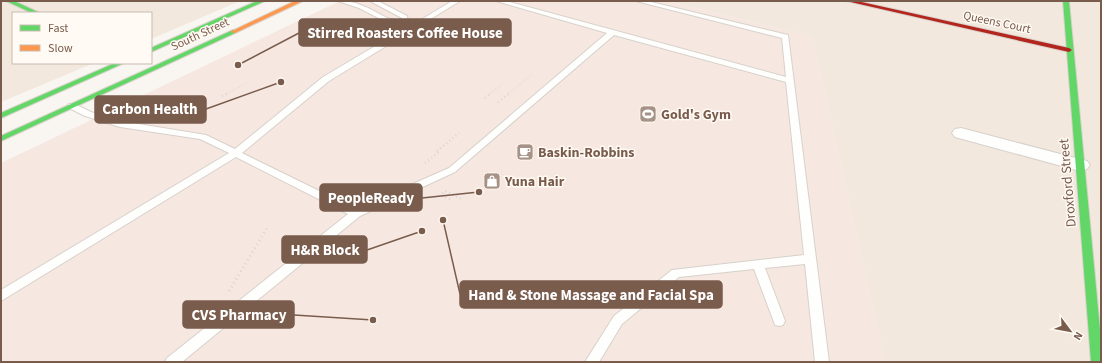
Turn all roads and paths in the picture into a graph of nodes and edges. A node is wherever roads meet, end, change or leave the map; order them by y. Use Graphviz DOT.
graph roads {
  1 [pos="10,1"];
  2 [pos="262,1"];
  3 [pos="300,1"];
  4 [pos="341,1"];
  5 [pos="373,1"];
  6 [pos="457,1"];
  7 [pos="499,1"];
  8 [pos="639,1"];
  9 [pos="849,1"];
  10 [pos="1066,1"];
  11 [pos="35,12"];
  12 [pos="405,23"];
  13 [pos="335,25"];
  14 [pos="415,26"];
  15 [pos="344,28"];
  16 [pos="613,32"];
  17 [pos="310,38"];
  18 [pos="322,40"];
  19 [pos="152,50"];
  20 [pos="1069,50"];
  21 [pos="119,64"];
  22 [pos="532,74"];
  23 [pos="790,81"];
  24 [pos="247,83"];
  25 [pos="503,84"];
  26 [pos="222,96"];
  27 [pos="485,98"];
  28 [pos="498,102"];
  29 [pos="72,106"];
  30 [pos="1,116"];
  31 [pos="961,132"];
  32 [pos="459,133"];
  33 [pos="1,139"];
  34 [pos="437,151"];
  35 [pos="236,153"];
  36 [pos="1080,165"];
  37 [pos="445,191"];
  38 [pos="441,195"];
  39 [pos="450,199"];
  40 [pos="462,199"];
  41 [pos="356,213"];
  42 [pos="267,228"];
  43 [pos="810,259"];
  44 [pos="758,265"];
  45 [pos="228,294"];
  46 [pos="1,296"];
  47 [pos="780,322"];
  48 [pos="172,362"];
  49 [pos="592,362"];
  50 [pos="822,362"];
  51 [pos="1097,362"];
  1 -- 11 [label="street"];
  2 -- 19 [label="street, South Street"];
  3 -- 29 [label="street, South Street"];
  4 -- 12 [label="lane"];
  5 -- 12 [label="lane"];
  6 -- 14 [label="lane"];
  7 -- 16 [label="lane"];
  8 -- 23 [label="lane"];
  9 -- 20 [label="street, Queens Court"];
  10 -- 20 [label="street, Droxford Street"];
  12 -- 14 [label="lane"];
  13 -- 17 [label="path"];
  14 -- 35 [label="lane"];
  15 -- 18 [label="path"];
  16 -- 23 [label="lane"];
  16 -- 41 [label="lane"];
  20 -- 36 [label="street, Droxford Street"];
  21 -- 30 [label="street"];
  22 -- 28 [label="path"];
  23 -- 43 [label="lane"];
  24 -- 26 [label="path"];
  25 -- 27 [label="path"];
  29 -- 33 [label="street, South Street"];
  29 -- 35 [label="lane"];
  31 -- 36 [label="street"];
  32 -- 34 [label="path"];
  35 -- 41 [label="lane"];
  35 -- 46 [label="lane"];
  36 -- 51 [label="street, Droxford Street"];
  37 -- 40 [label="path"];
  38 -- 39 [label="path"];
  41 -- 48 [label="lane"];
  42 -- 45 [label="path"];
  43 -- 44 [label="lane"];
  43 -- 50 [label="lane"];
  44 -- 47 [label="lane"];
  44 -- 49 [label="lane"];
}
